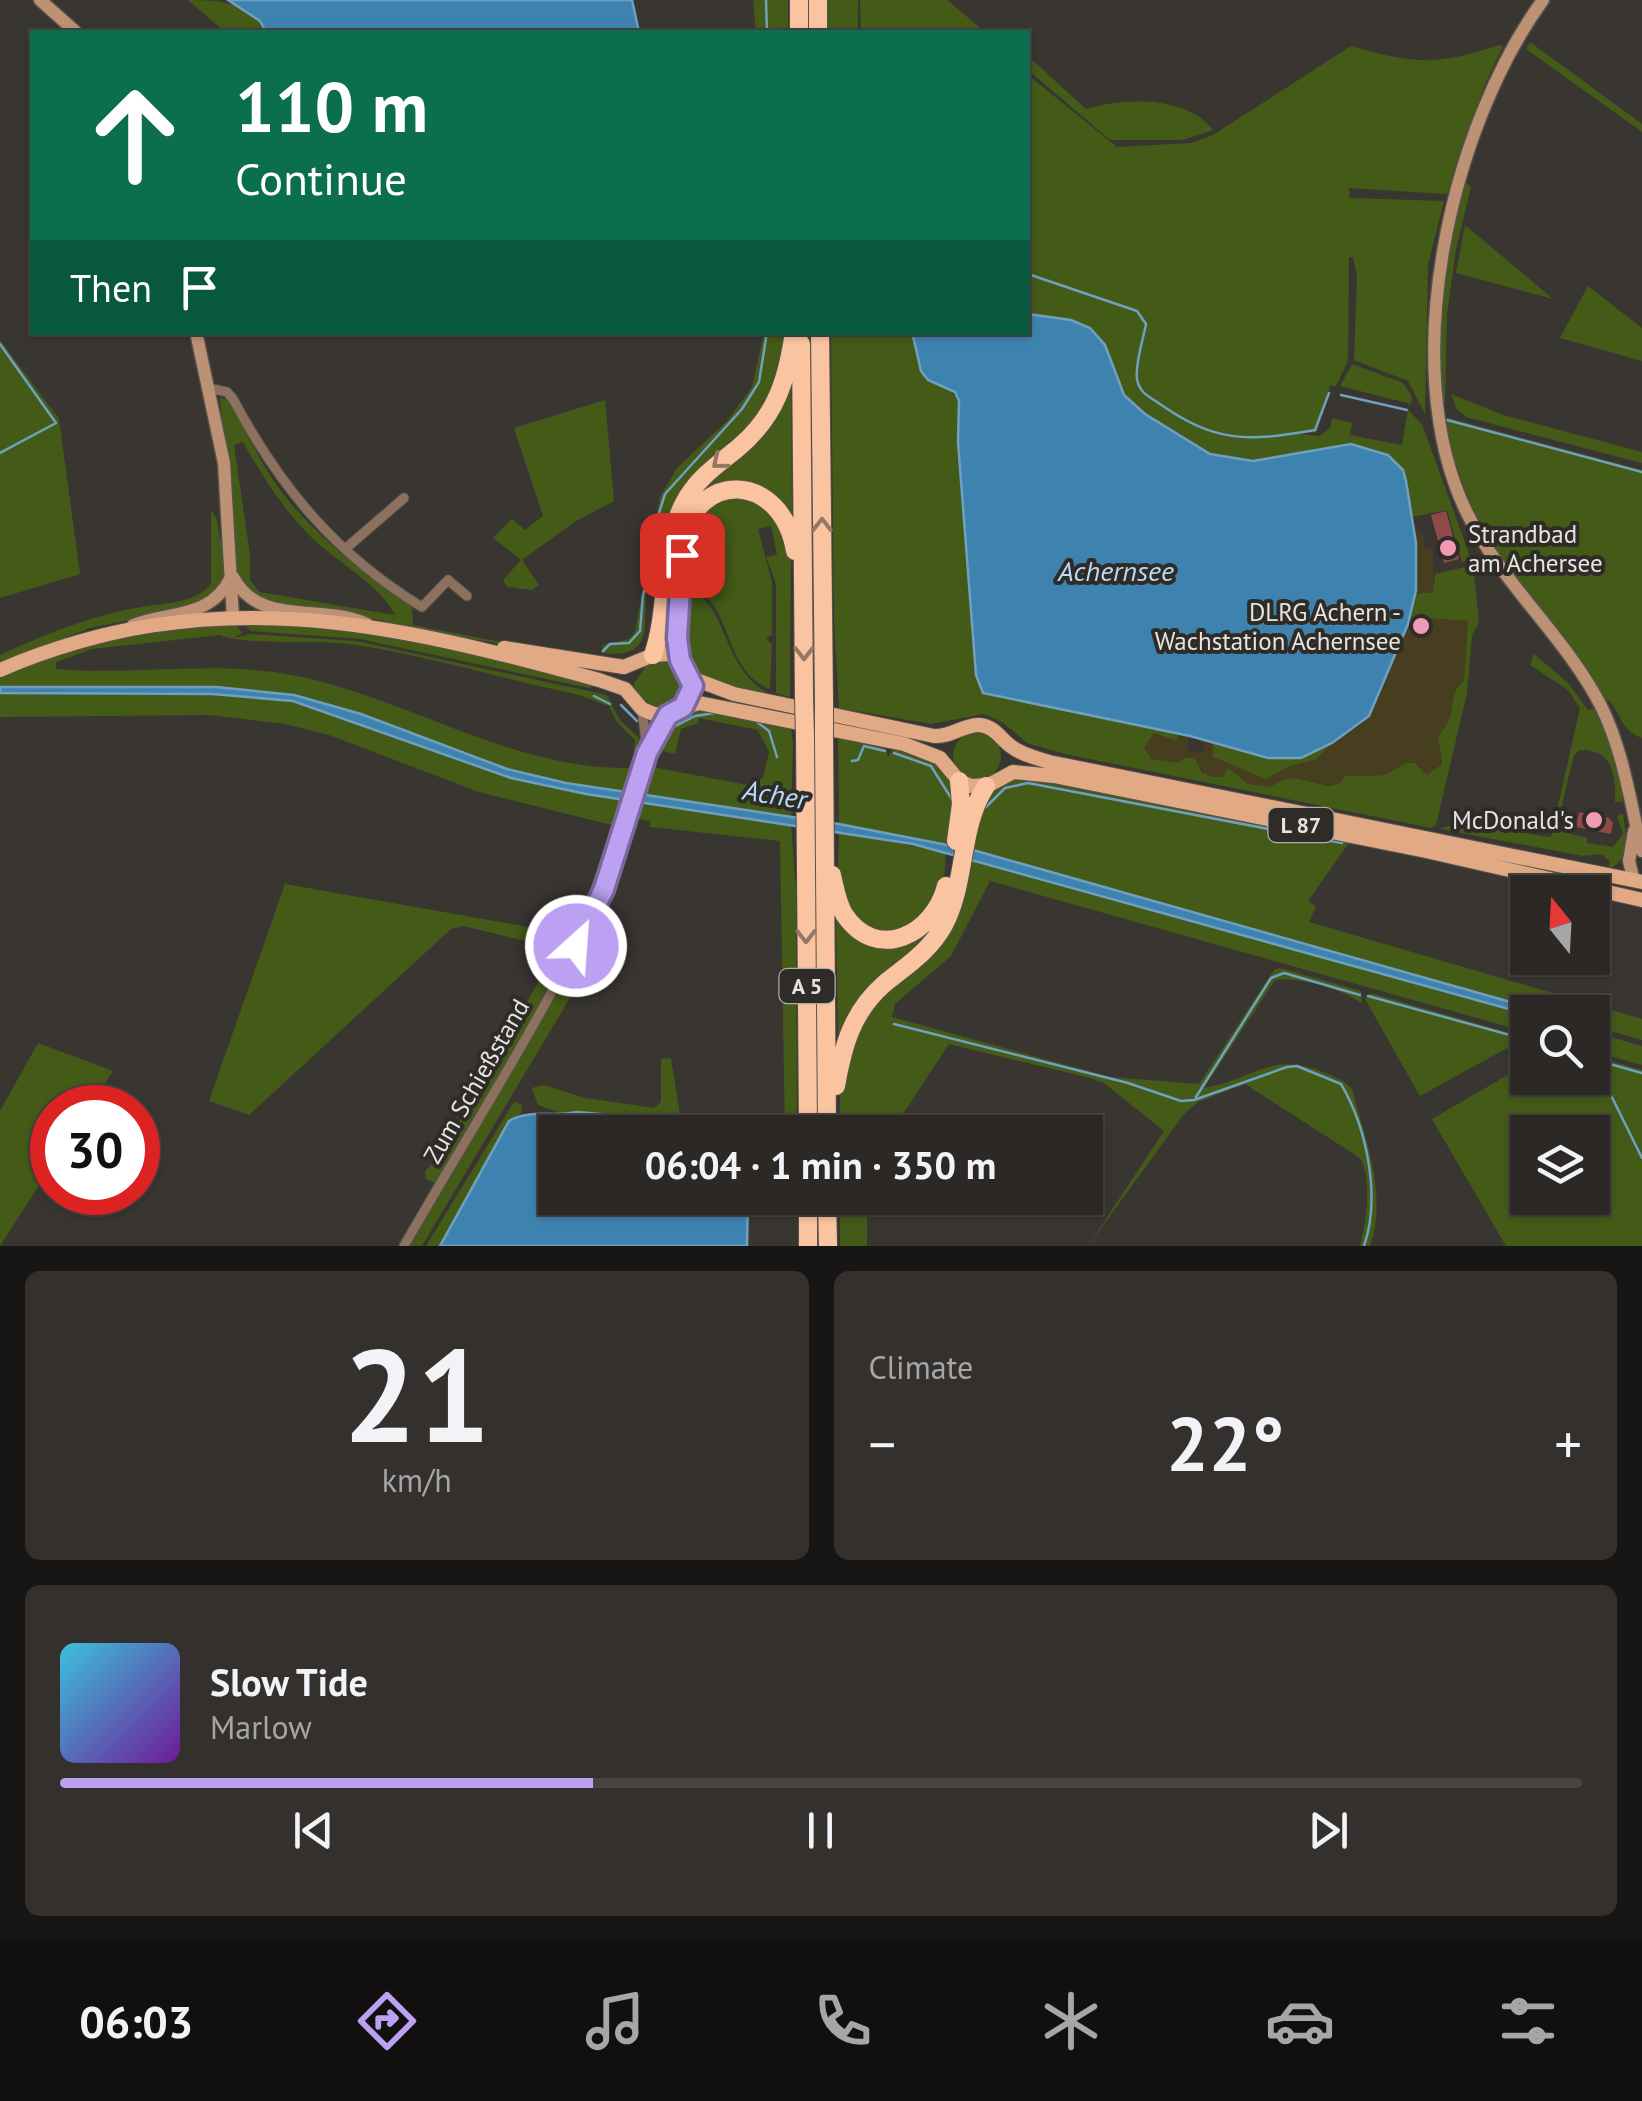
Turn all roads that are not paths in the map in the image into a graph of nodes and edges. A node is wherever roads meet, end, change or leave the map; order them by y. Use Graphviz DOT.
graph roads {
  1 [pos="40,0"];
  2 [pos="798,0"];
  3 [pos="818,0"];
  4 [pos="1543,0"];
  5 [pos="74,30"];
  6 [pos="799,30"];
  7 [pos="818,30"];
  8 [pos="197,335"];
  9 [pos="797,335"];
  10 [pos="798,335"];
  11 [pos="820,335"];
  12 [pos="209,388"];
  13 [pos="404,498"];
  14 [pos="345,549"];
  15 [pos="232,575"];
  16 [pos="673,586"];
  17 [pos="467,596"];
  18 [pos="804,608"];
  19 [pos="233,618"];
  20 [pos="372,626"];
  21 [pos="120,630"];
  22 [pos="439,640"];
  23 [pos="645,660"];
  24 [pos="680,660"];
  25 [pos="0,670"];
  26 [pos="691,676"];
  27 [pos="632,694"];
  28 [pos="814,700"];
  29 [pos="683,707"];
  30 [pos="642,710"];
  31 [pos="668,715"];
  32 [pos="958,732"];
  33 [pos="1005,740"];
  34 [pos="647,753"];
  35 [pos="948,763"];
  36 [pos="960,781"];
  37 [pos="993,782"];
  38 [pos="1634,830"];
  39 [pos="962,837"];
  40 [pos="820,840"];
  41 [pos="1642,851"];
  42 [pos="956,866"];
  43 [pos="1642,866"];
  44 [pos="1638,882"];
  45 [pos="1635,898"];
  46 [pos="809,1115"];
  47 [pos="827,1115"];
  48 [pos="831,1115"];
  49 [pos="808,1215"];
  50 [pos="828,1215"];
  51 [pos="404,1246"];
  52 [pos="808,1246"];
  53 [pos="828,1246"];
  1 -- 5 [label="street"];
  2 -- 6 [label="highway"];
  3 -- 7 [label="highway"];
  4 -- 38 [label="street"];
  8 -- 12 [label="street"];
  9 -- 16 [label="highway, one-way"];
  10 -- 18 [label="highway, A 5"];
  28 -- 11 [label="highway, A 5, one-way"];
  12 -- 14 [label="street"];
  12 -- 15 [label="street"];
  13 -- 14 [label="street"];
  14 -- 17 [label="street"];
  15 -- 19 [label="street"];
  15 -- 20 [label="street"];
  15 -- 21 [label="street"];
  16 -- 18 [label="highway"];
  16 -- 23 [label="highway"];
  16 -- 24 [label="highway"];
  18 -- 28 [label="highway, A 5, one-way"];
  19 -- 20 [label="main road"];
  19 -- 21 [label="main road"];
  20 -- 22 [label="main road"];
  21 -- 25 [label="main road"];
  22 -- 23 [label="main road"];
  22 -- 27 [label="main road"];
  23 -- 24 [label="main road"];
  23 -- 27 [label="main road"];
  24 -- 26 [label="main road"];
  26 -- 29 [label="main road"];
  26 -- 32 [label="main road"];
  27 -- 30 [label="main road"];
  28 -- 40 [label="highway, A 5, bridge"];
  28 -- 40 [label="highway, A 5, bridge"];
  29 -- 31 [label="main road"];
  29 -- 35 [label="main road"];
  30 -- 31 [label="main road"];
  30 -- 34 [label="street"];
  31 -- 34 [label="street"];
  32 -- 33 [label="main road"];
  32 -- 35 [label="main road"];
  33 -- 37 [label="main road"];
  33 -- 44 [label="main road, L 87"];
  34 -- 51 [label="street, Zum Schießstand"];
  35 -- 36 [label="main road"];
  36 -- 37 [label="main road"];
  36 -- 39 [label="highway"];
  37 -- 39 [label="highway"];
  37 -- 45 [label="main road, L 87"];
  38 -- 41 [label="street"];
  38 -- 44 [label="street"];
  39 -- 42 [label="highway"];
  40 -- 42 [label="highway"];
  40 -- 46 [label="highway, A 5, one-way"];
  40 -- 47 [label="highway, A 5"];
  42 -- 48 [label="highway"];
  43 -- 44 [label="street"];
  44 -- 45 [label="street, L 87"];
  49 -- 52 [label="highway"];
  50 -- 53 [label="highway"];
}
